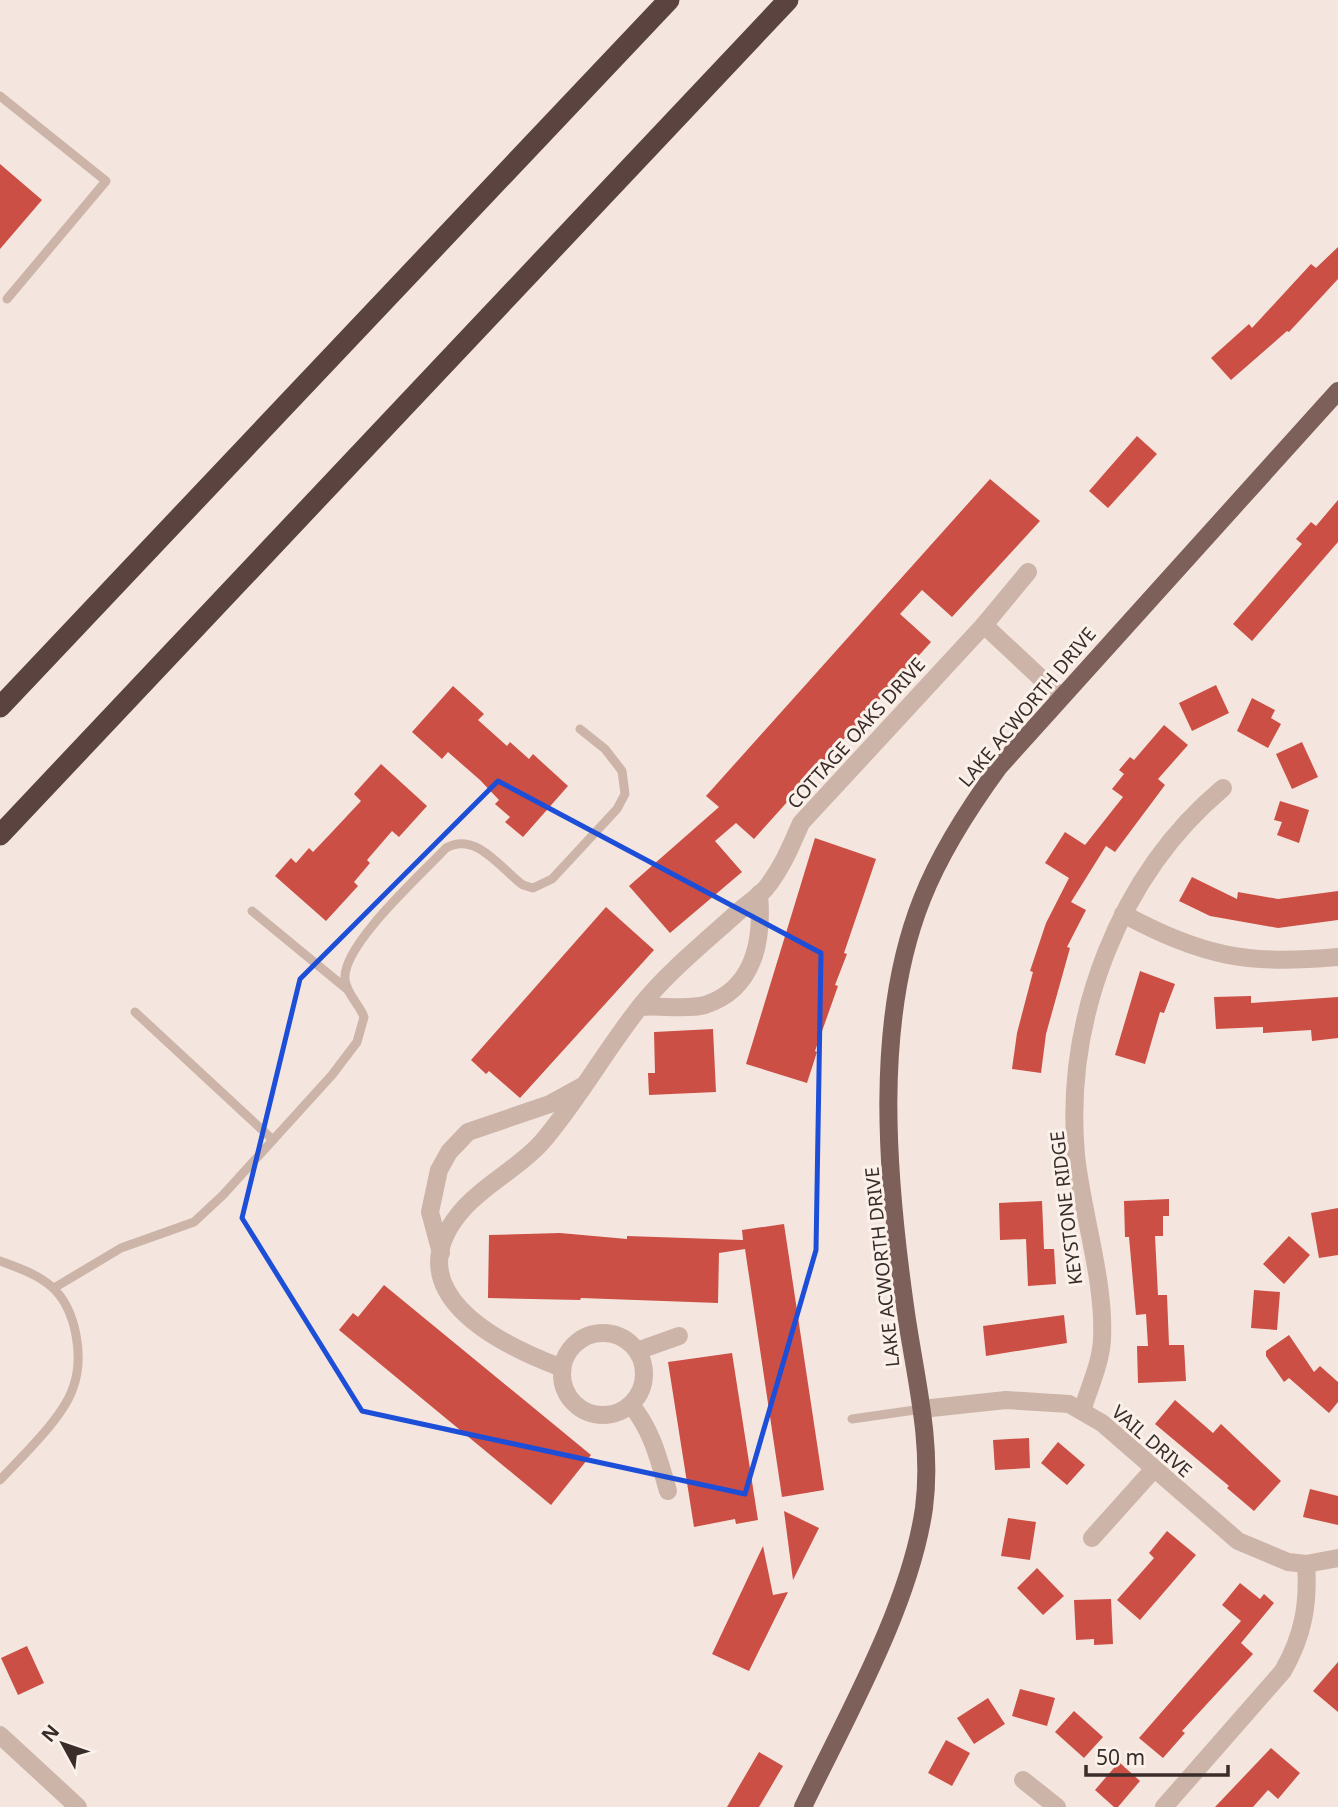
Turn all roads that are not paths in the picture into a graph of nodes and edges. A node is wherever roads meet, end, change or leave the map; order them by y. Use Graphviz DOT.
graph roads {
  1 [pos="669,0"];
  2 [pos="788,0"];
  3 [pos="0,96"];
  4 [pos="7,299"];
  5 [pos="1338,391"];
  6 [pos="1028,572"];
  7 [pos="984,625"];
  8 [pos="1060,696"];
  9 [pos="0,706"];
  10 [pos="580,729"];
  11 [pos="1223,788"];
  12 [pos="0,835"];
  13 [pos="759,894"];
  14 [pos="253,911"];
  15 [pos="1123,914"];
  16 [pos="1338,957"];
  17 [pos="348,990"];
  18 [pos="640,1007"];
  19 [pos="135,1012"];
  20 [pos="586,1084"];
  21 [pos="273,1139"];
  22 [pos="441,1253"];
  23 [pos="0,1261"];
  24 [pos="54,1288"];
  25 [pos="679,1336"];
  26 [pos="637,1351"];
  27 [pos="562,1367"];
  28 [pos="631,1405"];
  29 [pos="922,1409"];
  30 [pos="1082,1411"];
  31 [pos="852,1419"];
  32 [pos="1153,1470"];
  33 [pos="0,1480"];
  34 [pos="668,1491"];
  35 [pos="1092,1538"];
  36 [pos="1338,1558"];
  37 [pos="1306,1563"];
  38 [pos="0,1735"];
  39 [pos="1023,1780"];
  40 [pos="78,1807"];
  41 [pos="803,1807"];
  42 [pos="1057,1807"];
  43 [pos="1164,1807"];
  1 -- 9 [label="highway"];
  2 -- 12 [label="highway"];
  3 -- 4 [label="lane"];
  5 -- 8 [label="main road, LAKE ACWORTH DRIVE"];
  6 -- 7 [label="street, COTTAGE OAKS DRIVE"];
  7 -- 8 [label="street"];
  7 -- 13 [label="street, COTTAGE OAKS DRIVE"];
  8 -- 29 [label="main road, LAKE ACWORTH DRIVE"];
  10 -- 17 [label="lane"];
  11 -- 15 [label="street, KEYSTONE RIDGE"];
  13 -- 18 [label="street, COTTAGE OAKS DRIVE"];
  13 -- 18 [label="street"];
  14 -- 17 [label="lane"];
  15 -- 16 [label="street"];
  15 -- 30 [label="street, KEYSTONE RIDGE"];
  17 -- 21 [label="lane"];
  18 -- 20 [label="street, COTTAGE OAKS DRIVE"];
  19 -- 21 [label="lane"];
  20 -- 22 [label="street, COTTAGE OAKS DRIVE"];
  20 -- 22 [label="street, COTTAGE OAKS DRIVE"];
  21 -- 24 [label="lane"];
  22 -- 27 [label="street, COTTAGE OAKS DRIVE"];
  23 -- 24 [label="lane"];
  24 -- 33 [label="lane"];
  25 -- 26 [label="street"];
  26 -- 27 [label="street"];
  26 -- 28 [label="street"];
  27 -- 28 [label="street"];
  28 -- 34 [label="street"];
  29 -- 30 [label="street, VAIL DRIVE"];
  29 -- 31 [label="lane"];
  29 -- 41 [label="main road, LAKE ACWORTH DRIVE"];
  30 -- 32 [label="street, VAIL DRIVE"];
  32 -- 35 [label="street"];
  32 -- 37 [label="street, VAIL DRIVE"];
  36 -- 37 [label="street, VAIL DRIVE"];
  37 -- 43 [label="street"];
  38 -- 40 [label="street"];
  39 -- 42 [label="street"];
}
